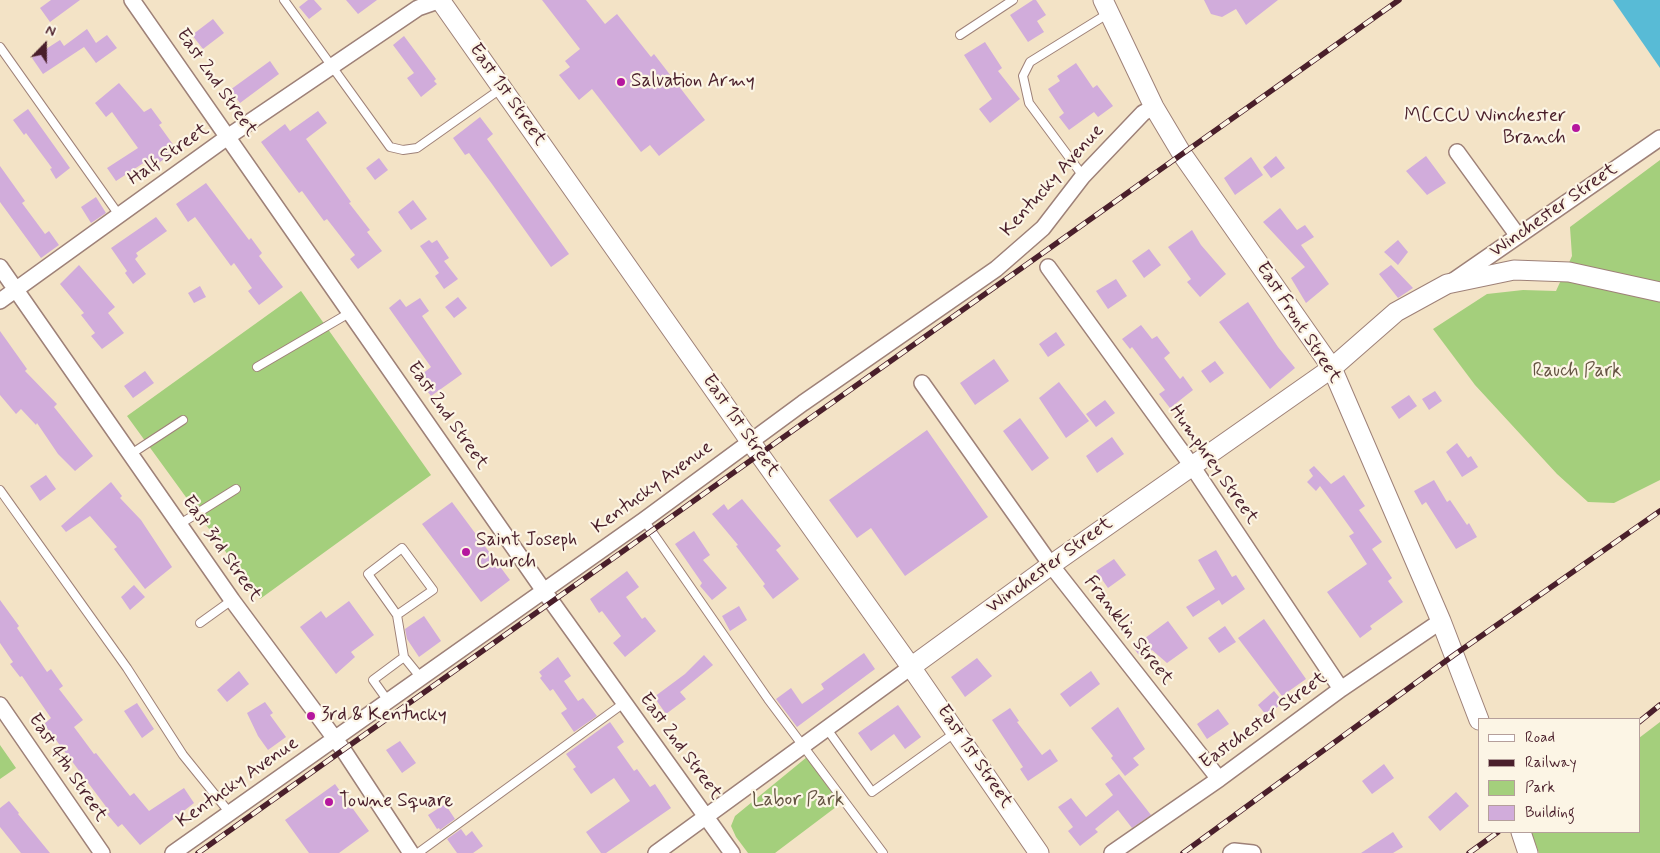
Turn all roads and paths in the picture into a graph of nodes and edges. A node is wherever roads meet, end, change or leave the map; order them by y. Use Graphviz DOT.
graph roads {
  1 [pos="132,0"];
  2 [pos="284,0"];
  3 [pos="441,0"];
  4 [pos="1013,0"];
  5 [pos="1106,7"];
  6 [pos="960,35"];
  7 [pos="0,47"];
  8 [pos="332,66"];
  9 [pos="502,88"];
  10 [pos="1154,107"];
  11 [pos="229,136"];
  12 [pos="1660,138"];
  13 [pos="1457,152"];
  14 [pos="1083,176"];
  15 [pos="119,215"];
  16 [pos="1518,236"];
  17 [pos="0,267"];
  18 [pos="1048,267"];
  19 [pos="1447,284"];
  20 [pos="16,290"];
  21 [pos="1660,292"];
  22 [pos="0,301"];
  23 [pos="351,312"];
  24 [pos="257,367"];
  25 [pos="1332,368"];
  26 [pos="922,383"];
  27 [pos="183,420"];
  28 [pos="750,441"];
  29 [pos="131,454"];
  30 [pos="1192,466"];
  31 [pos="236,489"];
  32 [pos="0,490"];
  33 [pos="644,520"];
  34 [pos="180,524"];
  35 [pos="1051,565"];
  36 [pos="544,591"];
  37 [pos="232,600"];
  38 [pos="397,616"];
  39 [pos="1441,621"];
  40 [pos="200,622"];
  41 [pos="404,656"];
  42 [pos="912,667"];
  43 [pos="421,678"];
  44 [pos="1341,689"];
  45 [pos="388,702"];
  46 [pos="624,703"];
  47 [pos="0,705"];
  48 [pos="1478,718"];
  49 [pos="827,729"];
  50 [pos="956,732"];
  51 [pos="335,739"];
  52 [pos="803,746"];
  53 [pos="1219,779"];
  54 [pos="229,812"];
  55 [pos="706,817"];
  56 [pos="1521,833"];
  57 [pos="102,853"];
  58 [pos="173,853"];
  59 [pos="411,853"];
  60 [pos="418,853"];
  61 [pos="656,853"];
  62 [pos="732,853"];
  63 [pos="883,853"];
  64 [pos="1039,853"];
  65 [pos="1112,853"];
  66 [pos="1231,853"];
  67 [pos="1253,853"];
  68 [pos="1528,853"];
  1 -- 11 [label="street, East 2nd Street"];
  2 -- 8 [label="lane"];
  3 -- 8 [label="street, Half Street"];
  3 -- 9 [label="street, East 1st Street"];
  4 -- 6 [label="lane"];
  5 -- 10 [label="street, East Front Street"];
  5 -- 14 [label="lane"];
  7 -- 15 [label="lane"];
  8 -- 9 [label="lane"];
  8 -- 11 [label="street, Half Street"];
  9 -- 28 [label="street, East 1st Street"];
  10 -- 14 [label="street, Kentucky Avenue"];
  10 -- 25 [label="street, East Front Street"];
  11 -- 15 [label="street, Half Street"];
  11 -- 23 [label="street, East 2nd Street"];
  12 -- 16 [label="street, Winchester Street"];
  13 -- 16 [label="street"];
  14 -- 28 [label="street, Kentucky Avenue"];
  15 -- 20 [label="street, Half Street"];
  16 -- 19 [label="street, Winchester Street"];
  17 -- 20 [label="street, East 3rd Street"];
  18 -- 30 [label="street, Humphrey Street"];
  19 -- 21 [label="street, Winchester Street"];
  19 -- 25 [label="street, Winchester Street"];
  20 -- 22 [label="street, Half Street"];
  20 -- 29 [label="street, East 3rd Street"];
  23 -- 24 [label="lane"];
  23 -- 36 [label="street, East 2nd Street"];
  25 -- 30 [label="street, Winchester Street"];
  25 -- 39 [label="street, East Front Street"];
  26 -- 35 [label="street, Franklin Street"];
  27 -- 29 [label="lane"];
  28 -- 33 [label="street, Kentucky Avenue"];
  28 -- 42 [label="street, East 1st Street"];
  29 -- 34 [label="street, East 3rd Street"];
  30 -- 35 [label="street, Winchester Street"];
  30 -- 44 [label="street, Humphrey Street"];
  31 -- 34 [label="lane"];
  32 -- 54 [label="lane"];
  33 -- 36 [label="street, Kentucky Avenue"];
  33 -- 52 [label="lane"];
  34 -- 37 [label="street, East 3rd Street"];
  35 -- 42 [label="street, Winchester Street"];
  35 -- 53 [label="street, Franklin Street"];
  36 -- 43 [label="street, Kentucky Avenue"];
  36 -- 46 [label="street, East 2nd Street"];
  37 -- 40 [label="lane"];
  37 -- 51 [label="street, East 3rd Street"];
  38 -- 38 [label="lane"];
  38 -- 41 [label="lane"];
  39 -- 44 [label="street, Eastchester Street"];
  39 -- 48 [label="street, East Front Street"];
  41 -- 43 [label="lane"];
  41 -- 45 [label="lane"];
  42 -- 49 [label="street, Winchester Street"];
  42 -- 50 [label="street, East 1st Street"];
  43 -- 45 [label="street, Kentucky Avenue"];
  44 -- 53 [label="street, Eastchester Street"];
  45 -- 51 [label="street, Kentucky Avenue"];
  46 -- 55 [label="street, East 2nd Street"];
  46 -- 60 [label="lane"];
  47 -- 57 [label="street, East 4th Street"];
  49 -- 50 [label="lane"];
  49 -- 52 [label="street, Winchester Street"];
  50 -- 64 [label="street, East 1st Street"];
  51 -- 54 [label="street, Kentucky Avenue"];
  51 -- 59 [label="street, East 3rd Street"];
  52 -- 55 [label="street, Winchester Street"];
  52 -- 63 [label="lane"];
  53 -- 65 [label="street, Eastchester Street"];
  54 -- 58 [label="street, Kentucky Avenue"];
  55 -- 61 [label="street, Winchester Street"];
  55 -- 62 [label="street, East 2nd Street"];
  56 -- 68 [label="street"];
  66 -- 67 [label="street"];
}
